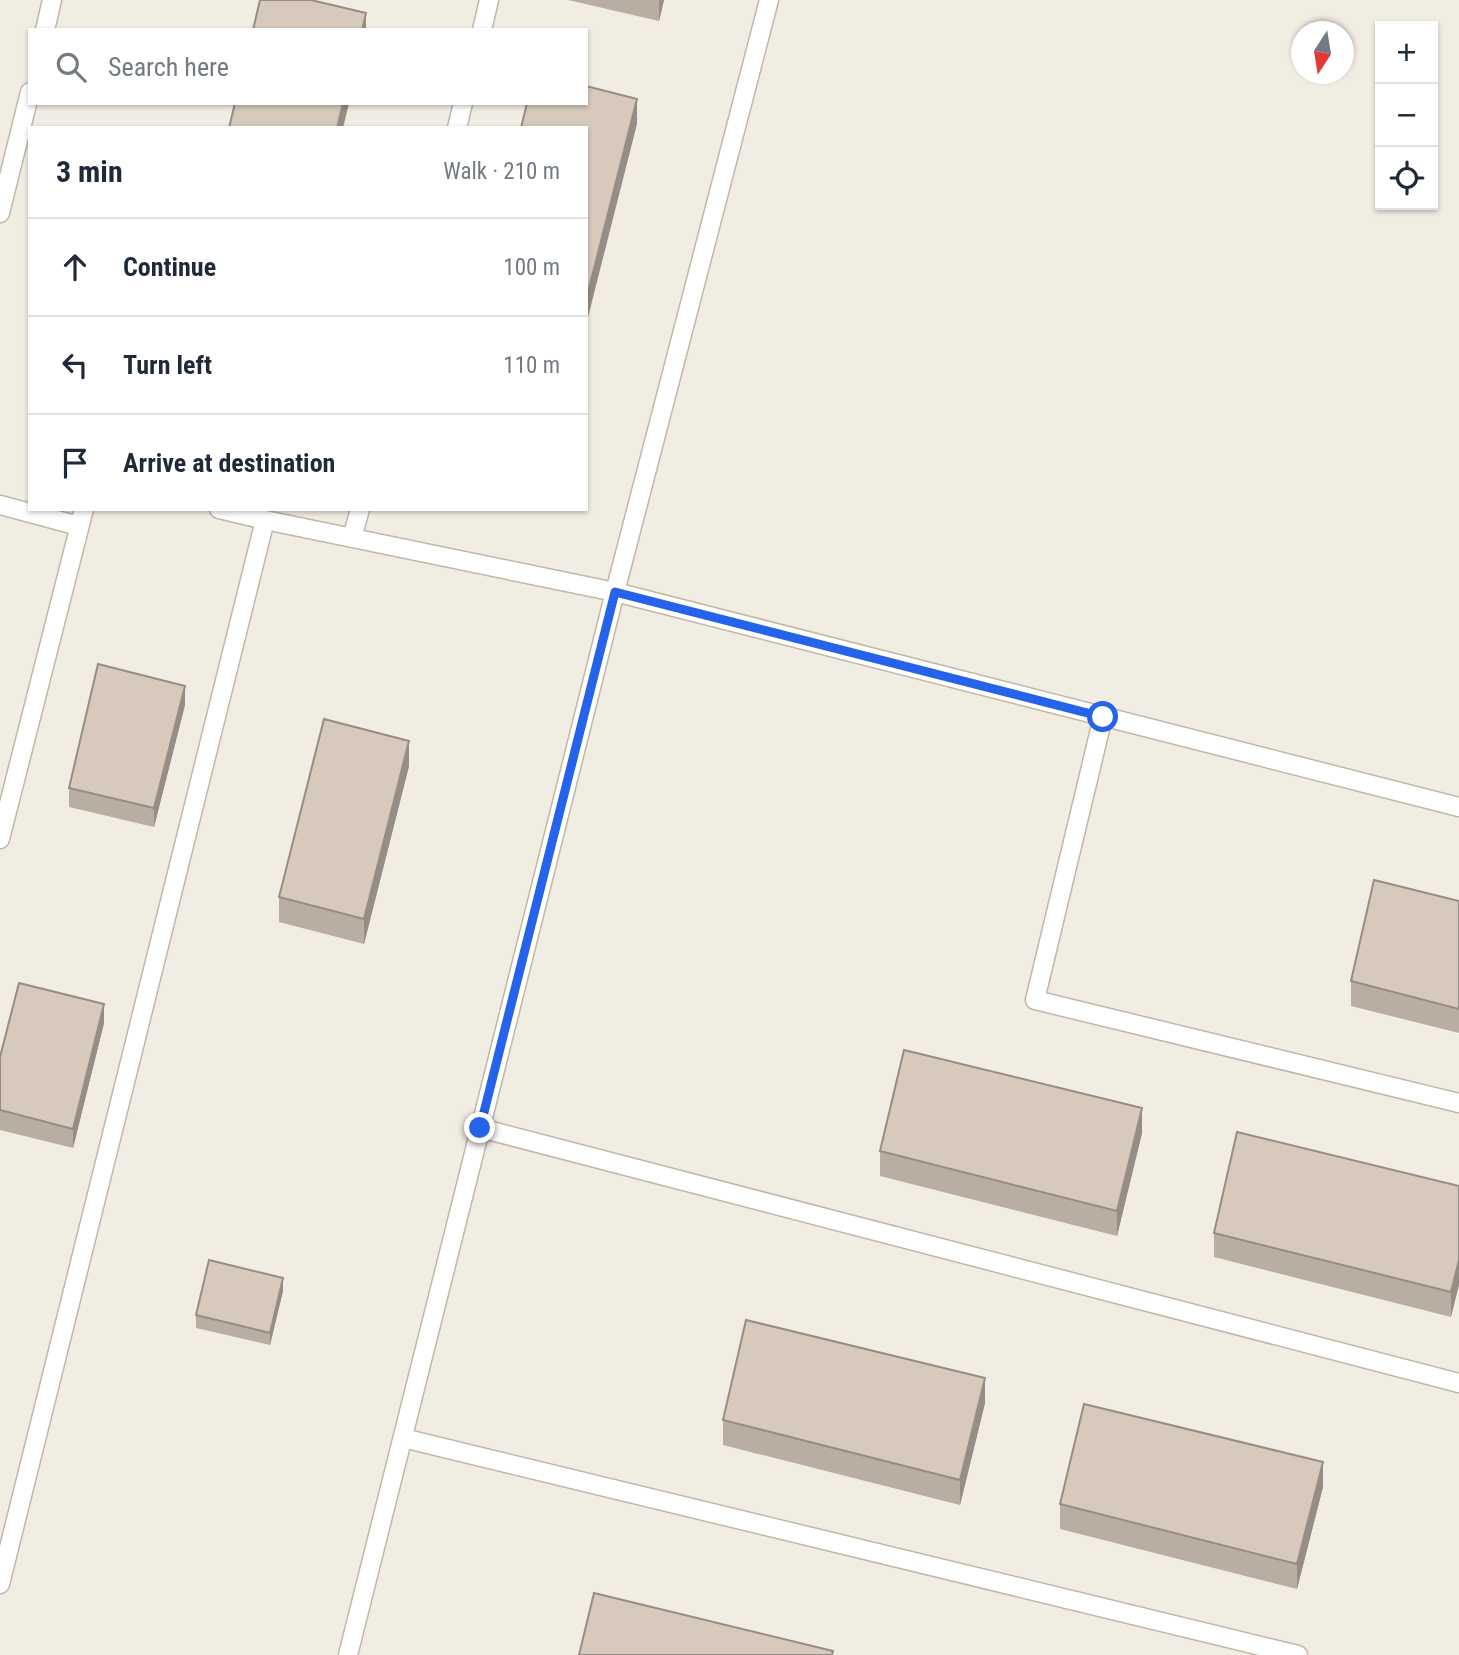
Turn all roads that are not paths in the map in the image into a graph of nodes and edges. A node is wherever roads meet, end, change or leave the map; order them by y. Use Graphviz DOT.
graph roads {
  1 [pos="52,0"];
  2 [pos="489,0"];
  3 [pos="769,0"];
  4 [pos="45,28"];
  5 [pos="482,28"];
  6 [pos="28,100"];
  7 [pos="463,105"];
  8 [pos="457,126"];
  9 [pos="0,213"];
  10 [pos="0,505"];
  11 [pos="28,509"];
  12 [pos="41,511"];
  13 [pos="227,511"];
  14 [pos="359,511"];
  15 [pos="82,517"];
  16 [pos="265,520"];
  17 [pos="352,538"];
  18 [pos="615,592"];
  19 [pos="1103,717"];
  20 [pos="1459,807"];
  21 [pos="0,839"];
  22 [pos="1459,1103"];
  23 [pos="480,1128"];
  24 [pos="1459,1383"];
  25 [pos="402,1438"];
  26 [pos="0,1584"];
  27 [pos="348,1655"];
  28 [pos="1298,1655"];
  1 -- 4 [label="lane"];
  2 -- 5 [label="lane"];
  3 -- 18 [label="lane"];
  6 -- 9 [label="lane"];
  7 -- 8 [label="lane"];
  10 -- 11 [label="lane"];
  12 -- 15 [label="lane"];
  13 -- 16 [label="lane"];
  14 -- 17 [label="lane"];
  15 -- 21 [label="lane"];
  16 -- 17 [label="lane"];
  16 -- 26 [label="lane"];
  17 -- 18 [label="lane"];
  18 -- 19 [label="lane"];
  18 -- 23 [label="lane"];
  19 -- 20 [label="lane"];
  19 -- 22 [label="lane"];
  23 -- 24 [label="lane"];
  23 -- 25 [label="lane"];
  25 -- 27 [label="lane"];
  25 -- 28 [label="lane"];
}
